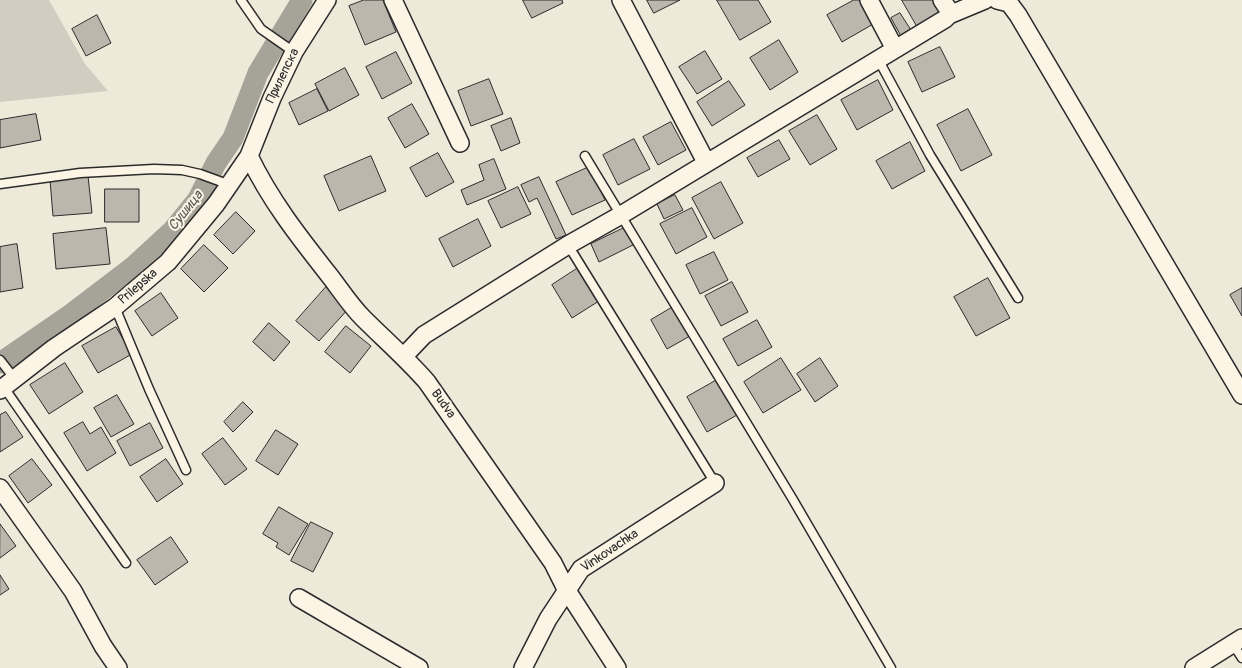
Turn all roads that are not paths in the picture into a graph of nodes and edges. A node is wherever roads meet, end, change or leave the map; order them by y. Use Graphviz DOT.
graph roads {
  1 [pos="241,0"];
  2 [pos="327,0"];
  3 [pos="393,0"];
  4 [pos="621,0"];
  5 [pos="869,0"];
  6 [pos="985,0"];
  7 [pos="997,0"];
  8 [pos="945,7"];
  9 [pos="289,48"];
  10 [pos="895,49"];
  11 [pos="878,59"];
  12 [pos="460,143"];
  13 [pos="249,156"];
  14 [pos="585,156"];
  15 [pos="706,162"];
  16 [pos="224,183"];
  17 [pos="0,184"];
  18 [pos="621,214"];
  19 [pos="568,245"];
  20 [pos="1018,298"];
  21 [pos="115,307"];
  22 [pos="404,356"];
  23 [pos="0,360"];
  24 [pos="6,381"];
  25 [pos="1242,395"];
  26 [pos="186,470"];
  27 [pos="715,483"];
  28 [pos="0,488"];
  29 [pos="126,563"];
  30 [pos="566,589"];
  31 [pos="299,598"];
  32 [pos="1239,647"];
  33 [pos="118,668"];
  34 [pos="419,668"];
  35 [pos="523,668"];
  36 [pos="617,668"];
  37 [pos="891,668"];
  38 [pos="1194,668"];
  1 -- 9 [label="lane"];
  2 -- 9 [label="street, Прилепска"];
  3 -- 12 [label="street"];
  4 -- 15 [label="street"];
  5 -- 10 [label="street"];
  6 -- 8 [label="street"];
  7 -- 25 [label="street"];
  8 -- 10 [label="street"];
  9 -- 13 [label="street, Прилепска"];
  10 -- 11 [label="street"];
  11 -- 15 [label="street"];
  11 -- 20 [label="lane"];
  13 -- 16 [label="street, Prilepska"];
  13 -- 22 [label="street, Budva"];
  14 -- 18 [label="lane"];
  15 -- 18 [label="street"];
  16 -- 17 [label="lane"];
  16 -- 21 [label="street, Prilepska"];
  18 -- 19 [label="street"];
  18 -- 37 [label="lane"];
  19 -- 22 [label="street"];
  19 -- 27 [label="lane"];
  21 -- 24 [label="street, Prilepska"];
  21 -- 26 [label="lane"];
  22 -- 30 [label="street, Budva"];
  23 -- 24 [label="lane"];
  24 -- 29 [label="lane"];
  27 -- 30 [label="street, Vinkovachka"];
  28 -- 33 [label="street"];
  30 -- 35 [label="street, Vinkovachka"];
  30 -- 36 [label="street, Budva"];
  31 -- 34 [label="street"];
  32 -- 38 [label="street"];
}
